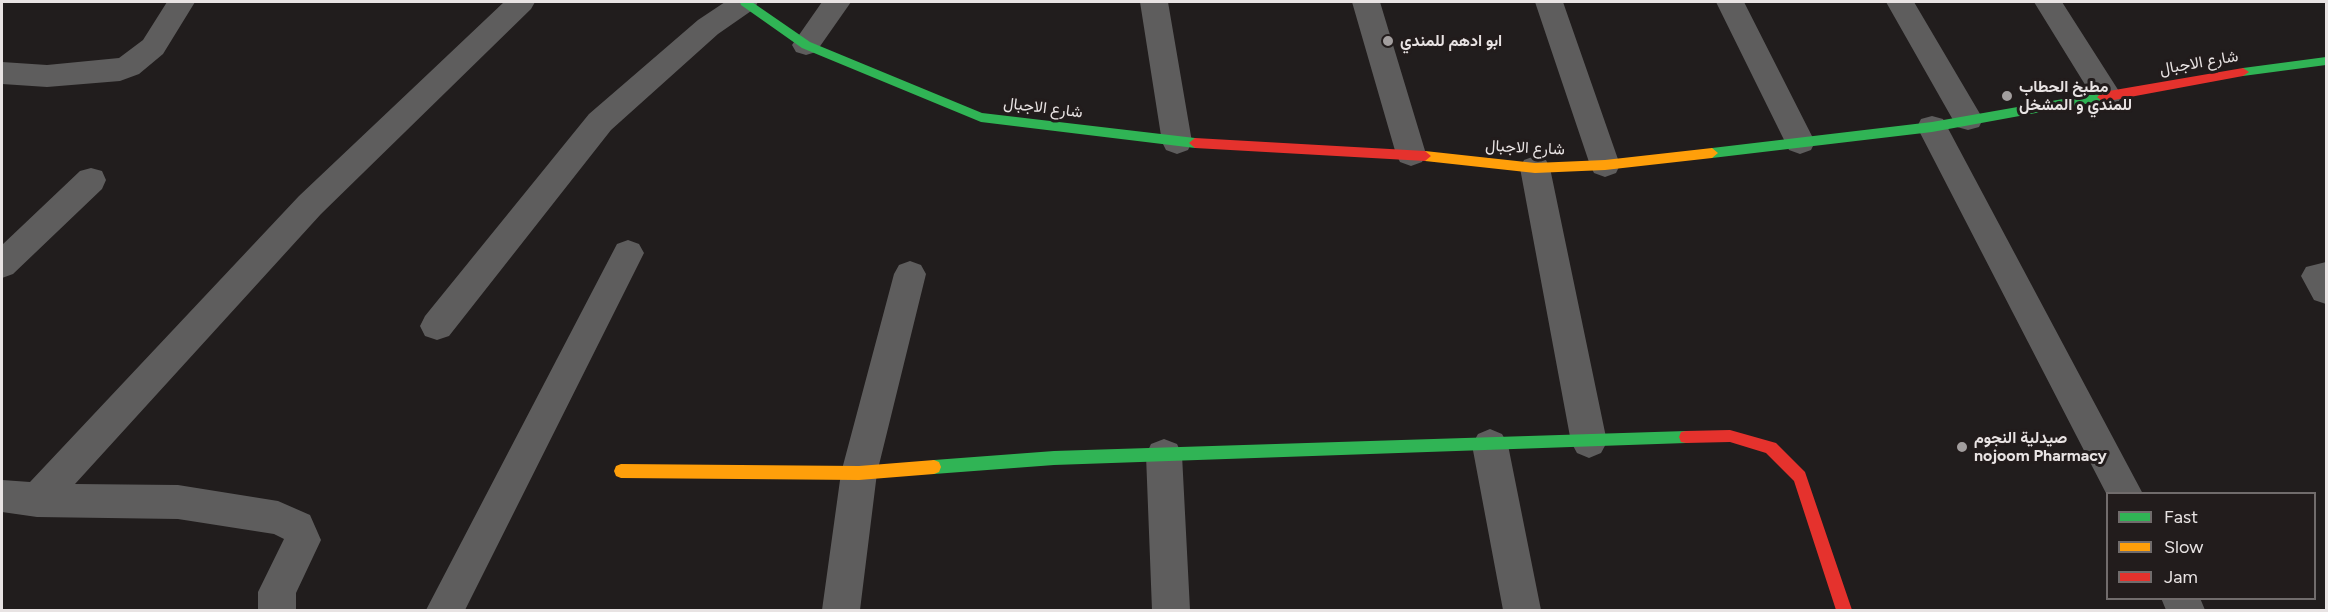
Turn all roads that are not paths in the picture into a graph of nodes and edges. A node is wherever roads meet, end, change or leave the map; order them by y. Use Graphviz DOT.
graph roads {
  1 [pos="181,2"];
  2 [pos="521,2"];
  3 [pos="745,2"];
  4 [pos="837,2"];
  5 [pos="1154,2"];
  6 [pos="1366,2"];
  7 [pos="1549,2"];
  8 [pos="1730,2"];
  9 [pos="1900,2"];
  10 [pos="2048,2"];
  11 [pos="806,45"];
  12 [pos="2326,61"];
  13 [pos="2,73"];
  14 [pos="2107,96"];
  15 [pos="1968,119"];
  16 [pos="1932,127"];
  17 [pos="1176,142"];
  18 [pos="1800,142"];
  19 [pos="1411,154"];
  20 [pos="1605,165"];
  21 [pos="1535,168"];
  22 [pos="91,180"];
  23 [pos="628,253"];
  24 [pos="2,265"];
  25 [pos="909,274"];
  26 [pos="2326,275"];
  27 [pos="2326,290"];
  28 [pos="437,326"];
  29 [pos="1589,442"];
  30 [pos="1490,445"];
  31 [pos="1164,455"];
  32 [pos="621,471"];
  33 [pos="859,473"];
  34 [pos="2124,492"];
  35 [pos="2,496"];
  36 [pos="37,500"];
  37 [pos="276,610"];
  38 [pos="445,610"];
  39 [pos="841,610"];
  40 [pos="1171,610"];
  41 [pos="1522,610"];
  42 [pos="1844,610"];
  1 -- 13 [label="street"];
  2 -- 36 [label="street"];
  3 -- 11 [label="street, شارع الاجبال"];
  3 -- 28 [label="street"];
  4 -- 11 [label="street"];
  5 -- 17 [label="street"];
  6 -- 19 [label="street"];
  7 -- 20 [label="street"];
  8 -- 18 [label="street"];
  9 -- 15 [label="street"];
  10 -- 14 [label="street"];
  11 -- 17 [label="street, شارع الاجبال"];
  12 -- 14 [label="street, شارع الاجبال"];
  14 -- 15 [label="street, شارع الاجبال"];
  15 -- 16 [label="street, شارع الاجبال"];
  16 -- 18 [label="street, شارع الاجبال"];
  16 -- 34 [label="street"];
  17 -- 19 [label="street, شارع الاجبال"];
  18 -- 20 [label="street, شارع الاجبال"];
  19 -- 21 [label="street, شارع الاجبال"];
  20 -- 21 [label="street, شارع الاجبال"];
  21 -- 29 [label="street"];
  22 -- 24 [label="street"];
  23 -- 38 [label="street"];
  25 -- 33 [label="street"];
  26 -- 27 [label="street"];
  29 -- 30 [label="street"];
  29 -- 42 [label="street"];
  30 -- 31 [label="street"];
  30 -- 41 [label="street"];
  31 -- 33 [label="street"];
  31 -- 40 [label="street"];
  32 -- 33 [label="street"];
  33 -- 39 [label="street"];
  35 -- 36 [label="street"];
  36 -- 37 [label="street"];
}
